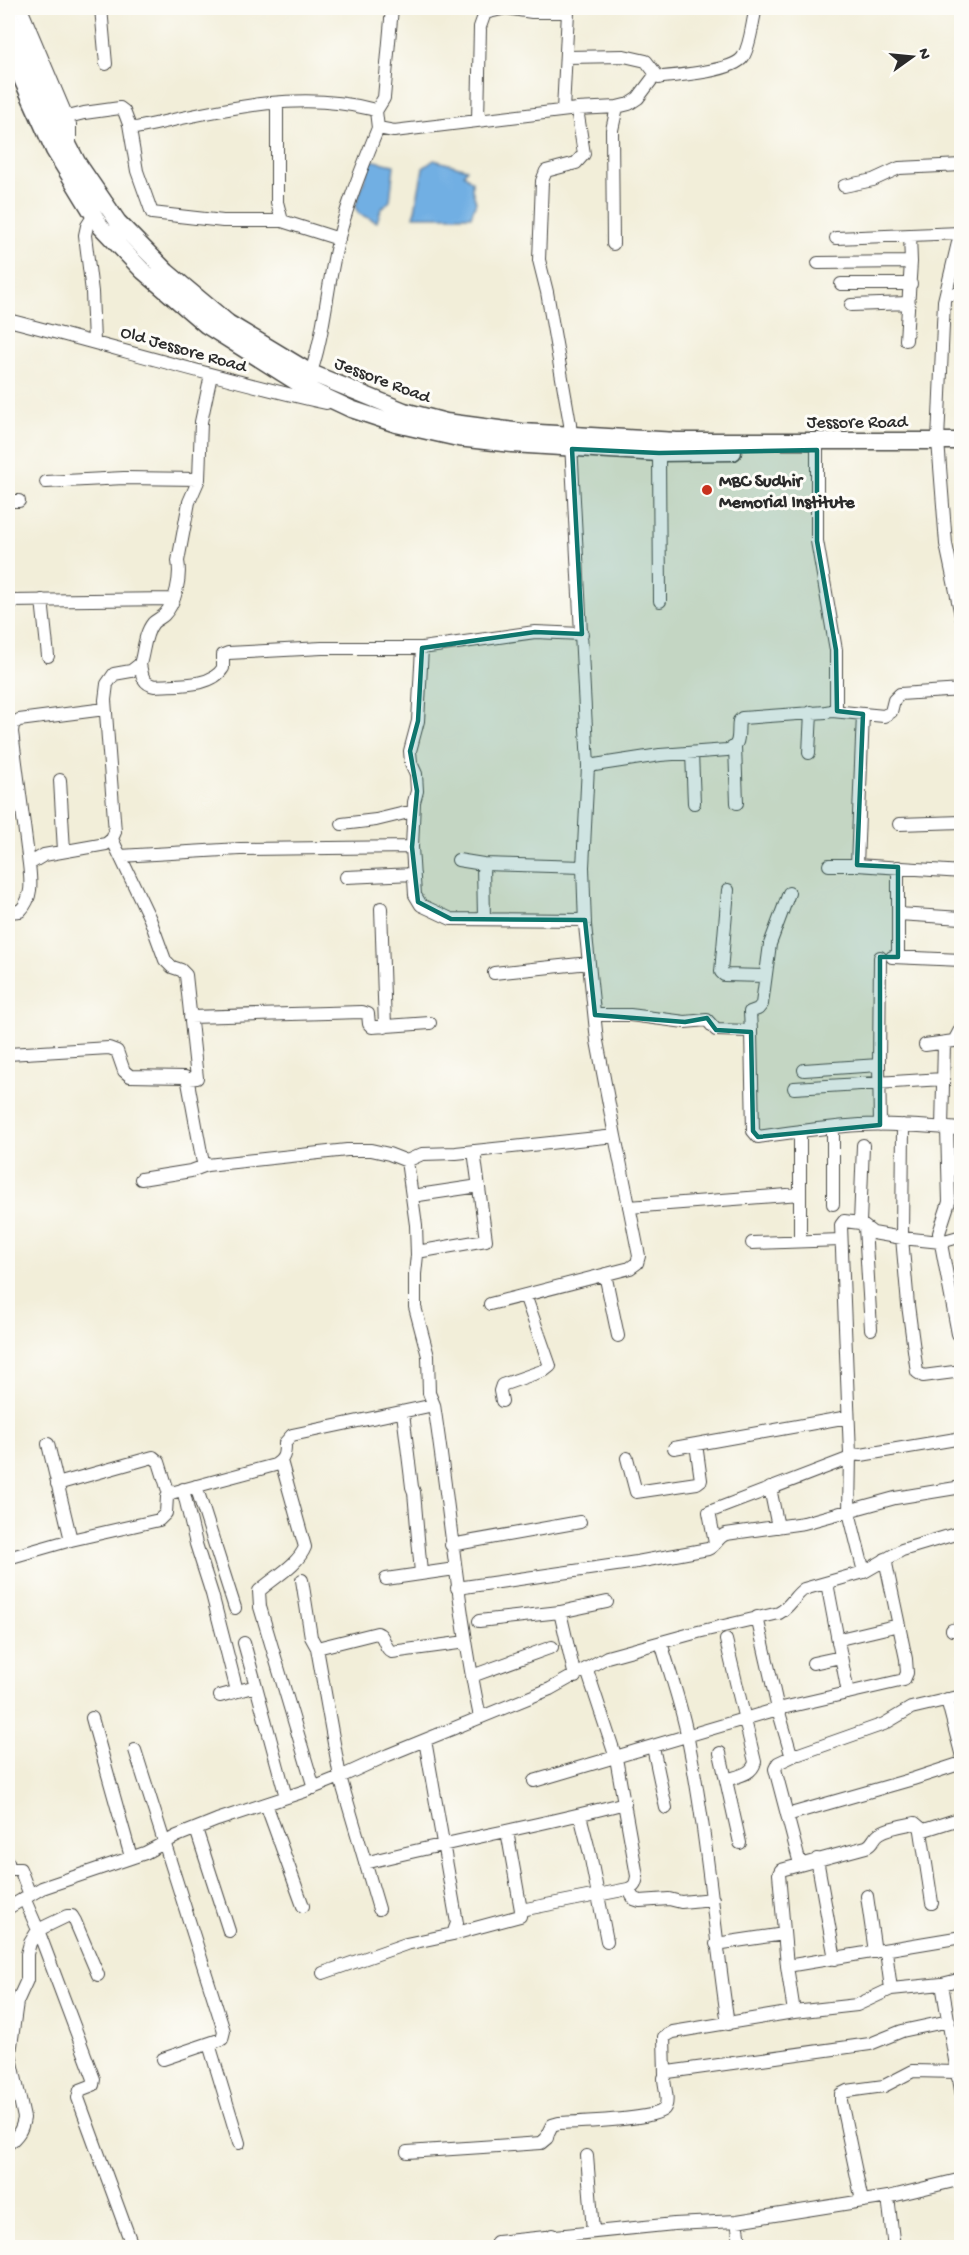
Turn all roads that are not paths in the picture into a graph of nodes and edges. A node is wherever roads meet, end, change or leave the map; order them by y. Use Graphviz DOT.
graph roads {
  1 [pos="21,8"];
  2 [pos="101,8"];
  3 [pos="392,8"];
  4 [pos="756,8"];
  5 [pos="532,10"];
  6 [pos="568,10"];
  7 [pos="8,12"];
  8 [pos="8,48"];
  9 [pos="566,57"];
  10 [pos="106,64"];
  11 [pos="660,78"];
  12 [pos="277,103"];
  13 [pos="616,107"];
  14 [pos="577,109"];
  15 [pos="563,110"];
  16 [pos="376,111"];
  17 [pos="68,117"];
  18 [pos="478,120"];
  19 [pos="129,124"];
  20 [pos="378,128"];
  21 [pos="70,148"];
  22 [pos="962,165"];
  23 [pos="844,186"];
  24 [pos="94,215"];
  25 [pos="282,221"];
  26 [pos="961,230"];
  27 [pos="910,235"];
  28 [pos="836,237"];
  29 [pos="339,239"];
  30 [pos="613,244"];
  31 [pos="911,262"];
  32 [pos="818,263"];
  33 [pos="957,269"];
  34 [pos="841,284"];
  35 [pos="910,284"];
  36 [pos="946,294"];
  37 [pos="962,294"];
  38 [pos="909,303"];
  39 [pos="851,305"];
  40 [pos="8,320"];
  41 [pos="225,330"];
  42 [pos="906,340"];
  43 [pos="94,342"];
  44 [pos="211,375"];
  45 [pos="306,386"];
  46 [pos="517,438"];
  47 [pos="962,441"];
  48 [pos="571,442"];
  49 [pos="938,445"];
  50 [pos="817,450"];
  51 [pos="962,450"];
  52 [pos="659,453"];
  53 [pos="199,478"];
  54 [pos="46,482"];
  55 [pos="173,599"];
  56 [pos="42,600"];
  57 [pos="9,601"];
  58 [pos="660,601"];
  59 [pos="962,620"];
  60 [pos="582,634"];
  61 [pos="422,648"];
  62 [pos="48,656"];
  63 [pos="140,664"];
  64 [pos="962,690"];
  65 [pos="105,709"];
  66 [pos="832,711"];
  67 [pos="811,712"];
  68 [pos="863,714"];
  69 [pos="10,724"];
  70 [pos="735,746"];
  71 [pos="692,753"];
  72 [pos="809,753"];
  73 [pos="588,766"];
  74 [pos="60,780"];
  75 [pos="694,803"];
  76 [pos="737,803"];
  77 [pos="413,811"];
  78 [pos="962,822"];
  79 [pos="342,824"];
  80 [pos="899,824"];
  81 [pos="112,839"];
  82 [pos="412,847"];
  83 [pos="64,851"];
  84 [pos="120,856"];
  85 [pos="458,860"];
  86 [pos="29,864"];
  87 [pos="483,864"];
  88 [pos="830,865"];
  89 [pos="857,865"];
  90 [pos="583,867"];
  91 [pos="898,867"];
  92 [pos="962,872"];
  93 [pos="414,874"];
  94 [pos="346,877"];
  95 [pos="728,890"];
  96 [pos="789,893"];
  97 [pos="381,908"];
  98 [pos="8,912"];
  99 [pos="898,914"];
  100 [pos="962,918"];
  101 [pos="484,919"];
  102 [pos="585,920"];
  103 [pos="898,957"];
  104 [pos="962,960"];
  105 [pos="589,963"];
  106 [pos="494,973"];
  107 [pos="765,976"];
  108 [pos="594,1015"];
  109 [pos="190,1017"];
  110 [pos="430,1023"];
  111 [pos="962,1026"];
  112 [pos="385,1027"];
  113 [pos="751,1030"];
  114 [pos="944,1043"];
  115 [pos="925,1046"];
  116 [pos="8,1054"];
  117 [pos="879,1065"];
  118 [pos="804,1070"];
  119 [pos="187,1079"];
  120 [pos="943,1079"];
  121 [pos="880,1082"];
  122 [pos="794,1088"];
  123 [pos="880,1125"];
  124 [pos="903,1125"];
  125 [pos="833,1128"];
  126 [pos="945,1128"];
  127 [pos="962,1129"];
  128 [pos="800,1131"];
  129 [pos="615,1136"];
  130 [pos="863,1145"];
  131 [pos="474,1151"];
  132 [pos="407,1161"];
  133 [pos="207,1165"];
  134 [pos="948,1168"];
  135 [pos="962,1170"];
  136 [pos="141,1179"];
  137 [pos="478,1186"];
  138 [pos="800,1194"];
  139 [pos="412,1196"];
  140 [pos="833,1204"];
  141 [pos="629,1207"];
  142 [pos="862,1225"];
  143 [pos="962,1236"];
  144 [pos="902,1238"];
  145 [pos="841,1240"];
  146 [pos="800,1241"];
  147 [pos="941,1242"];
  148 [pos="752,1244"];
  149 [pos="417,1252"];
  150 [pos="605,1274"];
  151 [pos="525,1295"];
  152 [pos="490,1304"];
  153 [pos="871,1329"];
  154 [pos="958,1334"];
  155 [pos="618,1336"];
  156 [pos="962,1371"];
  157 [pos="502,1401"];
  158 [pos="434,1406"];
  159 [pos="403,1413"];
  160 [pos="848,1417"];
  161 [pos="962,1438"];
  162 [pos="48,1444"];
  163 [pos="696,1444"];
  164 [pos="674,1448"];
  165 [pos="850,1456"];
  166 [pos="627,1458"];
  167 [pos="281,1461"];
  168 [pos="57,1484"];
  169 [pos="196,1486"];
  170 [pos="962,1487"];
  171 [pos="770,1488"];
  172 [pos="183,1490"];
  173 [pos="169,1494"];
  174 [pos="849,1512"];
  175 [pos="580,1522"];
  176 [pos="778,1527"];
  177 [pos="962,1532"];
  178 [pos="71,1540"];
  179 [pos="715,1544"];
  180 [pos="452,1545"];
  181 [pos="8,1558"];
  182 [pos="885,1559"];
  183 [pos="454,1569"];
  184 [pos="864,1572"];
  185 [pos="421,1573"];
  186 [pos="386,1579"];
  187 [pos="302,1580"];
  188 [pos="827,1583"];
  189 [pos="457,1588"];
  190 [pos="607,1602"];
  191 [pos="235,1608"];
  192 [pos="560,1612"];
  193 [pos="757,1617"];
  194 [pos="479,1621"];
  195 [pos="899,1625"];
  196 [pos="726,1640"];
  197 [pos="466,1642"];
  198 [pos="662,1642"];
  199 [pos="838,1642"];
  200 [pos="244,1643"];
  201 [pos="552,1647"];
  202 [pos="316,1648"];
  203 [pos="841,1657"];
  204 [pos="813,1663"];
  205 [pos="587,1670"];
  206 [pos="472,1676"];
  207 [pos="574,1677"];
  208 [pos="256,1686"];
  209 [pos="237,1691"];
  210 [pos="848,1693"];
  211 [pos="220,1696"];
  212 [pos="962,1696"];
  213 [pos="947,1699"];
  214 [pos="778,1709"];
  215 [pos="480,1717"];
  216 [pos="92,1718"];
  217 [pos="745,1719"];
  218 [pos="688,1736"];
  219 [pos="424,1740"];
  220 [pos="653,1747"];
  221 [pos="135,1750"];
  222 [pos="720,1753"];
  223 [pos="797,1755"];
  224 [pos="962,1757"];
  225 [pos="616,1758"];
  226 [pos="962,1763"];
  227 [pos="340,1778"];
  228 [pos="726,1780"];
  229 [pos="534,1781"];
  230 [pos="314,1788"];
  231 [pos="286,1797"];
  232 [pos="625,1803"];
  233 [pos="266,1804"];
  234 [pos="666,1808"];
  235 [pos="580,1815"];
  236 [pos="787,1815"];
  237 [pos="962,1818"];
  238 [pos="196,1829"];
  239 [pos="922,1829"];
  240 [pos="507,1831"];
  241 [pos="163,1843"];
  242 [pos="443,1843"];
  243 [pos="740,1843"];
  244 [pos="131,1857"];
  245 [pos="817,1859"];
  246 [pos="8,1862"];
  247 [pos="365,1863"];
  248 [pos="800,1864"];
  249 [pos="628,1889"];
  250 [pos="597,1895"];
  251 [pos="867,1896"];
  252 [pos="27,1897"];
  253 [pos="713,1899"];
  254 [pos="933,1903"];
  255 [pos="303,1906"];
  256 [pos="8,1908"];
  257 [pos="379,1909"];
  258 [pos="521,1910"];
  259 [pos="38,1930"];
  260 [pos="229,1931"];
  261 [pos="453,1934"];
  262 [pos="784,1934"];
  263 [pos="962,1937"];
  264 [pos="608,1941"];
  265 [pos="716,1944"];
  266 [pos="880,1951"];
  267 [pos="835,1959"];
  268 [pos="787,1966"];
  269 [pos="323,1973"];
  270 [pos="98,1975"];
  271 [pos="962,1979"];
  272 [pos="942,1984"];
  273 [pos="891,1989"];
  274 [pos="794,2012"];
  275 [pos="949,2021"];
  276 [pos="728,2024"];
  277 [pos="209,2044"];
  278 [pos="163,2060"];
  279 [pos="665,2074"];
  280 [pos="959,2076"];
  281 [pos="962,2096"];
  282 [pos="8,2144"];
  283 [pos="239,2144"];
  284 [pos="407,2152"];
  285 [pos="587,2156"];
  286 [pos="962,2179"];
  287 [pos="888,2197"];
  288 [pos="862,2201"];
  289 [pos="737,2221"];
  290 [pos="593,2231"];
  291 [pos="552,2241"];
  292 [pos="497,2242"];
  293 [pos="133,2247"];
  294 [pos="741,2247"];
  295 [pos="894,2247"];
  1 -- 17 [label="street"];
  2 -- 10 [label="street"];
  3 -- 16 [label="street"];
  4 -- 11 [label="street"];
  5 -- 6 [label="street"];
  5 -- 18 [label="street"];
  6 -- 9 [label="street"];
  7 -- 21 [label="highway"];
  8 -- 24 [label="highway"];
  9 -- 11 [label="street"];
  9 -- 15 [label="street"];
  11 -- 13 [label="street"];
  12 -- 16 [label="street"];
  12 -- 19 [label="street"];
  12 -- 25 [label="street"];
  13 -- 14 [label="street"];
  13 -- 30 [label="street"];
  14 -- 15 [label="street"];
  14 -- 48 [label="street"];
  15 -- 18 [label="street"];
  16 -- 20 [label="street"];
  17 -- 19 [label="street"];
  17 -- 21 [label="street"];
  18 -- 20 [label="street"];
  19 -- 25 [label="street"];
  20 -- 29 [label="street"];
  21 -- 41 [label="highway"];
  22 -- 23 [label="street"];
  24 -- 41 [label="highway"];
  24 -- 43 [label="street"];
  25 -- 29 [label="street"];
  26 -- 27 [label="street"];
  26 -- 33 [label="street"];
  27 -- 28 [label="street"];
  27 -- 31 [label="street"];
  29 -- 45 [label="street"];
  31 -- 32 [label="street"];
  31 -- 35 [label="street"];
  33 -- 36 [label="street"];
  34 -- 35 [label="street"];
  35 -- 38 [label="street"];
  36 -- 37 [label="street"];
  36 -- 49 [label="street"];
  38 -- 39 [label="street"];
  38 -- 42 [label="street"];
  40 -- 43 [label="street, Old Jessore Road"];
  41 -- 45 [label="highway"];
  43 -- 44 [label="street, Old Jessore Road"];
  44 -- 45 [label="street, Old Jessore Road"];
  44 -- 53 [label="street"];
  45 -- 46 [label="highway, Jessore Road"];
  45 -- 46 [label="highway"];
  46 -- 48 [label="highway, Jessore Road"];
  47 -- 49 [label="highway, Jessore Road"];
  48 -- 49 [label="highway, Jessore Road"];
  48 -- 52 [label="highway, Jessore Road"];
  48 -- 60 [label="street"];
  49 -- 50 [label="highway, Jessore Road"];
  49 -- 51 [label="highway, Jessore Road"];
  49 -- 59 [label="street"];
  50 -- 52 [label="highway, Jessore Road"];
  50 -- 66 [label="street"];
  52 -- 58 [label="street"];
  53 -- 54 [label="street"];
  53 -- 55 [label="street"];
  55 -- 56 [label="street"];
  55 -- 63 [label="street"];
  56 -- 57 [label="street"];
  56 -- 62 [label="street"];
  60 -- 61 [label="street"];
  60 -- 73 [label="street"];
  61 -- 63 [label="street"];
  61 -- 77 [label="street"];
  63 -- 65 [label="street"];
  64 -- 68 [label="street"];
  65 -- 69 [label="street"];
  65 -- 81 [label="street"];
  66 -- 67 [label="street"];
  66 -- 68 [label="street"];
  67 -- 70 [label="street"];
  67 -- 72 [label="street"];
  68 -- 89 [label="street"];
  69 -- 86 [label="street"];
  70 -- 71 [label="street"];
  70 -- 76 [label="street"];
  71 -- 73 [label="street"];
  71 -- 75 [label="street"];
  73 -- 90 [label="street"];
  74 -- 83 [label="street"];
  77 -- 79 [label="street"];
  77 -- 82 [label="street"];
  78 -- 80 [label="street"];
  81 -- 83 [label="street"];
  81 -- 84 [label="street"];
  82 -- 84 [label="street"];
  82 -- 93 [label="street"];
  83 -- 86 [label="street"];
  84 -- 109 [label="street"];
  85 -- 87 [label="street"];
  86 -- 98 [label="street"];
  87 -- 90 [label="street"];
  87 -- 101 [label="street"];
  88 -- 89 [label="street"];
  89 -- 91 [label="street"];
  90 -- 102 [label="street"];
  91 -- 92 [label="street"];
  91 -- 99 [label="street"];
  93 -- 94 [label="street"];
  93 -- 101 [label="street"];
  95 -- 107 [label="street"];
  96 -- 107 [label="street"];
  97 -- 112 [label="street"];
  99 -- 100 [label="street"];
  99 -- 103 [label="street"];
  101 -- 102 [label="street"];
  102 -- 105 [label="street"];
  103 -- 104 [label="street"];
  103 -- 117 [label="street"];
  105 -- 106 [label="street"];
  105 -- 108 [label="street"];
  107 -- 113 [label="street"];
  108 -- 113 [label="street"];
  108 -- 129 [label="street"];
  109 -- 112 [label="street"];
  109 -- 119 [label="street"];
  110 -- 112 [label="street"];
  111 -- 114 [label="street"];
  113 -- 128 [label="street"];
  114 -- 115 [label="street"];
  114 -- 120 [label="street"];
  116 -- 119 [label="street"];
  117 -- 118 [label="street"];
  117 -- 121 [label="street"];
  119 -- 133 [label="street"];
  120 -- 121 [label="street"];
  120 -- 126 [label="street"];
  121 -- 122 [label="street"];
  121 -- 123 [label="street"];
  123 -- 124 [label="street"];
  123 -- 125 [label="street"];
  124 -- 126 [label="street"];
  124 -- 144 [label="street"];
  125 -- 128 [label="street"];
  125 -- 140 [label="street"];
  126 -- 127 [label="street"];
  126 -- 134 [label="street"];
  128 -- 138 [label="street"];
  129 -- 131 [label="street"];
  129 -- 141 [label="street"];
  130 -- 142 [label="street"];
  131 -- 132 [label="street"];
  131 -- 137 [label="street"];
  132 -- 133 [label="street"];
  132 -- 139 [label="street"];
  133 -- 136 [label="street"];
  134 -- 135 [label="street"];
  134 -- 147 [label="street"];
  137 -- 139 [label="street"];
  137 -- 149 [label="street"];
  138 -- 141 [label="street"];
  138 -- 146 [label="street"];
  139 -- 149 [label="street"];
  141 -- 150 [label="street"];
  142 -- 144 [label="street"];
  142 -- 145 [label="street"];
  142 -- 153 [label="street"];
  143 -- 147 [label="street"];
  144 -- 147 [label="street"];
  144 -- 156 [label="street"];
  145 -- 146 [label="street"];
  145 -- 160 [label="street"];
  146 -- 148 [label="street"];
  147 -- 154 [label="street"];
  149 -- 158 [label="street"];
  150 -- 151 [label="street"];
  150 -- 155 [label="street"];
  151 -- 152 [label="street"];
  151 -- 157 [label="street"];
  158 -- 159 [label="street"];
  158 -- 180 [label="street"];
  159 -- 167 [label="street"];
  159 -- 185 [label="street"];
  160 -- 163 [label="street"];
  160 -- 165 [label="street"];
  161 -- 165 [label="street"];
  162 -- 168 [label="street"];
  163 -- 164 [label="street"];
  163 -- 166 [label="street"];
  165 -- 171 [label="street"];
  165 -- 174 [label="street"];
  167 -- 169 [label="street"];
  167 -- 230 [label="street"];
  168 -- 173 [label="street"];
  168 -- 178 [label="street"];
  169 -- 172 [label="street"];
  169 -- 191 [label="street"];
  170 -- 174 [label="street"];
  171 -- 176 [label="street"];
  171 -- 179 [label="street"];
  172 -- 173 [label="street"];
  172 -- 209 [label="street"];
  173 -- 178 [label="street"];
  174 -- 176 [label="street"];
  174 -- 184 [label="street"];
  175 -- 180 [label="street"];
  176 -- 179 [label="street"];
  177 -- 182 [label="street"];
  178 -- 181 [label="street"];
  179 -- 189 [label="street"];
  180 -- 183 [label="street"];
  182 -- 184 [label="street"];
  182 -- 195 [label="street"];
  183 -- 185 [label="street"];
  183 -- 189 [label="street"];
  184 -- 188 [label="street"];
  185 -- 186 [label="street"];
  187 -- 202 [label="street"];
  188 -- 193 [label="street"];
  188 -- 199 [label="street"];
  189 -- 197 [label="street"];
  190 -- 192 [label="street"];
  192 -- 194 [label="street"];
  192 -- 207 [label="street"];
  193 -- 198 [label="street"];
  193 -- 214 [label="street"];
  195 -- 199 [label="street"];
  195 -- 210 [label="street"];
  196 -- 217 [label="street"];
  197 -- 202 [label="street"];
  197 -- 206 [label="street"];
  198 -- 205 [label="street"];
  198 -- 218 [label="street"];
  199 -- 203 [label="street"];
  200 -- 208 [label="street"];
  201 -- 206 [label="street"];
  202 -- 227 [label="street"];
  203 -- 204 [label="street"];
  203 -- 210 [label="street"];
  205 -- 207 [label="street"];
  205 -- 225 [label="street"];
  206 -- 215 [label="street"];
  207 -- 215 [label="street"];
  208 -- 209 [label="street"];
  208 -- 231 [label="street"];
  209 -- 211 [label="street"];
  210 -- 214 [label="street"];
  212 -- 213 [label="street"];
  213 -- 223 [label="street"];
  213 -- 224 [label="street"];
  214 -- 217 [label="street"];
  214 -- 223 [label="street"];
  215 -- 219 [label="street"];
  216 -- 244 [label="street"];
  217 -- 218 [label="street"];
  217 -- 228 [label="street"];
  218 -- 220 [label="street"];
  218 -- 253 [label="street"];
  219 -- 227 [label="street"];
  219 -- 242 [label="street"];
  220 -- 225 [label="street"];
  220 -- 234 [label="street"];
  221 -- 241 [label="street"];
  222 -- 228 [label="street"];
  223 -- 236 [label="street"];
  225 -- 229 [label="street"];
  225 -- 232 [label="street"];
  226 -- 236 [label="street"];
  227 -- 230 [label="street"];
  227 -- 247 [label="street"];
  228 -- 243 [label="street"];
  230 -- 231 [label="street"];
  231 -- 233 [label="street"];
  232 -- 235 [label="street"];
  232 -- 249 [label="street"];
  233 -- 238 [label="street"];
  233 -- 255 [label="street"];
  235 -- 240 [label="street"];
  235 -- 250 [label="street"];
  236 -- 248 [label="street"];
  237 -- 239 [label="street"];
  238 -- 241 [label="street"];
  238 -- 260 [label="street"];
  239 -- 245 [label="street"];
  239 -- 254 [label="street"];
  240 -- 242 [label="street"];
  240 -- 258 [label="street"];
  241 -- 244 [label="street"];
  241 -- 277 [label="street"];
  242 -- 247 [label="street"];
  242 -- 261 [label="street"];
  244 -- 252 [label="street"];
  245 -- 248 [label="street"];
  245 -- 267 [label="street"];
  246 -- 252 [label="street"];
  247 -- 257 [label="street"];
  248 -- 262 [label="street"];
  249 -- 250 [label="street"];
  249 -- 253 [label="street"];
  250 -- 258 [label="street"];
  250 -- 264 [label="street"];
  251 -- 266 [label="street"];
  252 -- 256 [label="street"];
  252 -- 259 [label="street"];
  253 -- 265 [label="street"];
  258 -- 261 [label="street"];
  259 -- 270 [label="street"];
  259 -- 282 [label="street"];
  259 -- 293 [label="street"];
  261 -- 269 [label="street"];
  262 -- 265 [label="street"];
  262 -- 268 [label="street"];
  263 -- 266 [label="street"];
  265 -- 276 [label="street"];
  266 -- 267 [label="street"];
  266 -- 273 [label="street"];
  267 -- 268 [label="street"];
  268 -- 274 [label="street"];
  271 -- 272 [label="street"];
  272 -- 273 [label="street"];
  272 -- 275 [label="street"];
  273 -- 274 [label="street"];
  274 -- 276 [label="street"];
  275 -- 279 [label="street"];
  275 -- 280 [label="street"];
  276 -- 279 [label="street"];
  277 -- 278 [label="street"];
  277 -- 283 [label="street"];
  279 -- 284 [label="street"];
  280 -- 281 [label="street"];
  280 -- 288 [label="street"];
  285 -- 290 [label="street"];
  286 -- 287 [label="street"];
  287 -- 288 [label="street"];
  287 -- 295 [label="street"];
  288 -- 289 [label="street"];
  289 -- 290 [label="street"];
  289 -- 294 [label="street"];
  290 -- 291 [label="street"];
  291 -- 292 [label="street"];
}
